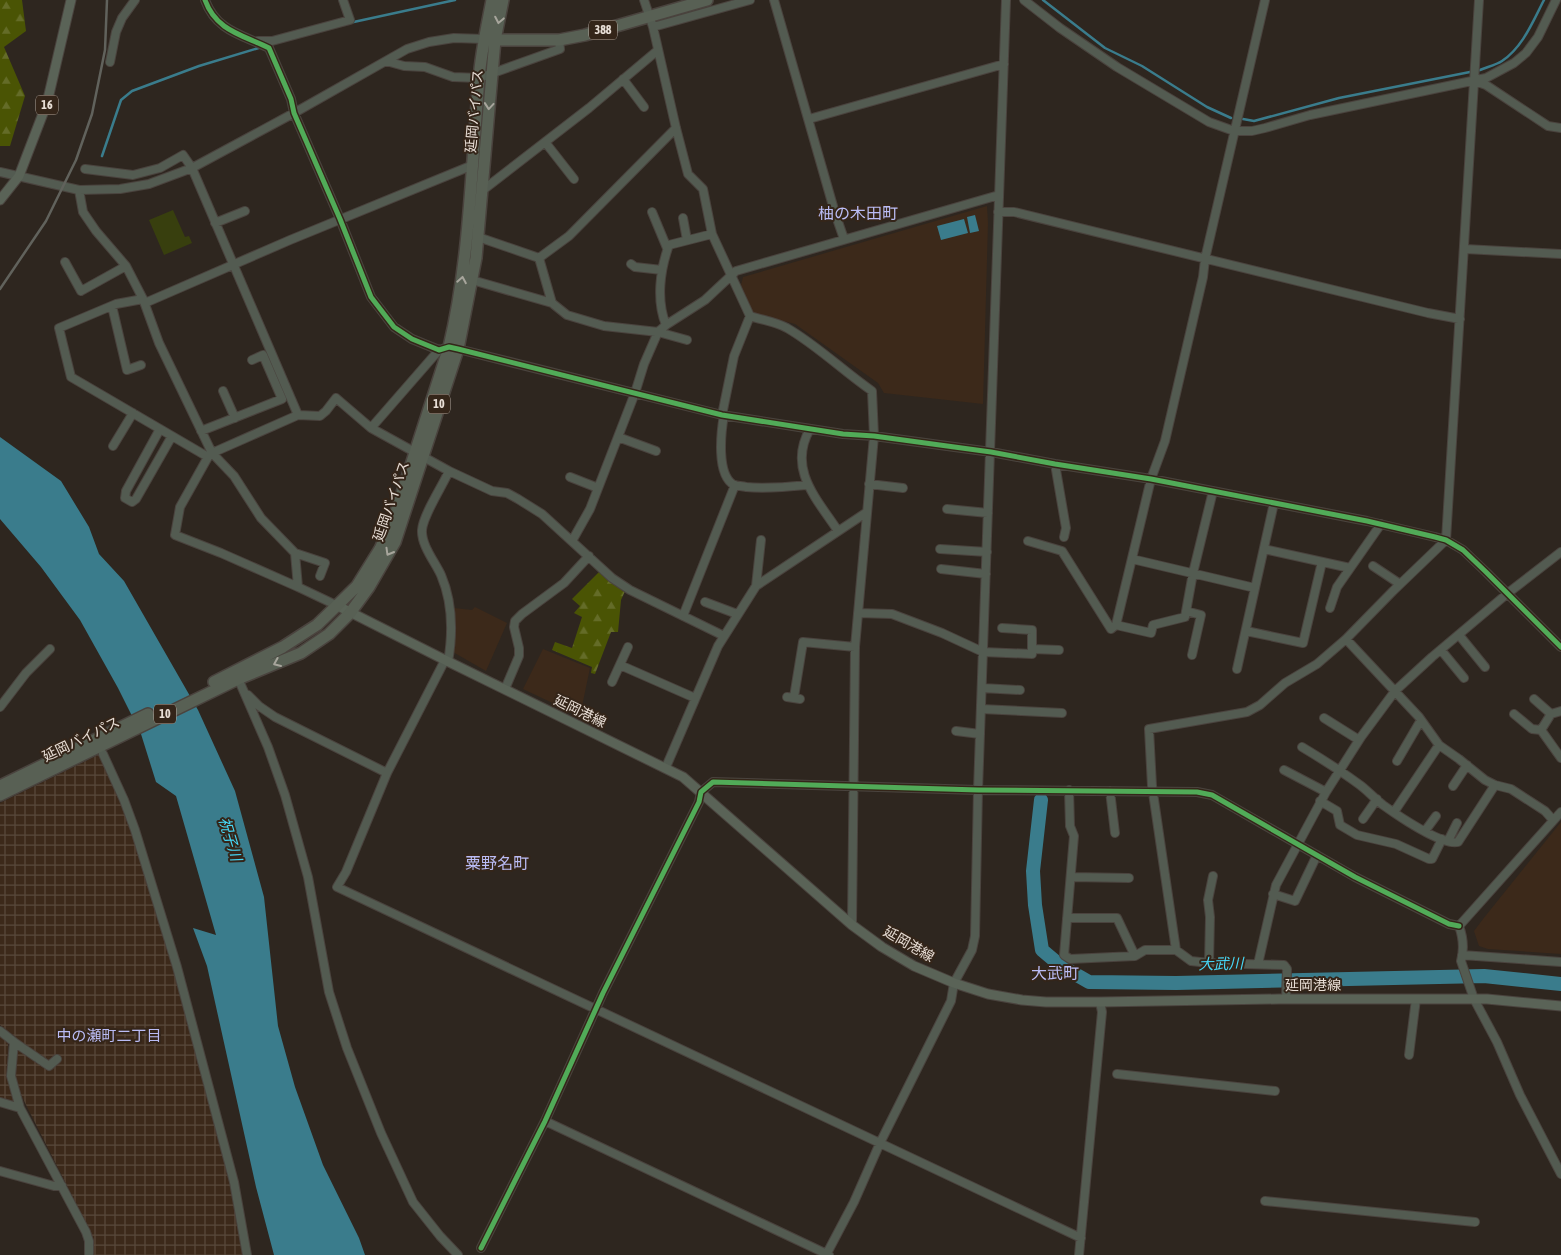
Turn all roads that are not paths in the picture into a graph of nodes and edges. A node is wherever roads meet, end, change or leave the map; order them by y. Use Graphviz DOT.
graph roads {
  1 [pos="71,0"];
  2 [pos="135,0"];
  3 [pos="205,0"];
  4 [pos="343,0"];
  5 [pos="492,0"];
  6 [pos="503,0"];
  7 [pos="644,0"];
  8 [pos="707,0"];
  9 [pos="750,0"];
  10 [pos="774,0"];
  11 [pos="1006,0"];
  12 [pos="1024,0"];
  13 [pos="1265,0"];
  14 [pos="1480,0"];
  15 [pos="1556,0"];
  16 [pos="651,22"];
  17 [pos="490,40"];
  18 [pos="559,40"];
  19 [pos="256,42"];
  20 [pos="658,50"];
  21 [pos="386,61"];
  22 [pos="110,62"];
  23 [pos="1004,64"];
  24 [pos="492,72"];
  25 [pos="479,78"];
  26 [pos="623,79"];
  27 [pos="1475,81"];
  28 [pos="644,106"];
  29 [pos="294,113"];
  30 [pos="809,119"];
  31 [pos="676,128"];
  32 [pos="1561,128"];
  33 [pos="1234,131"];
  34 [pos="545,142"];
  35 [pos="473,165"];
  36 [pos="192,168"];
  37 [pos="85,169"];
  38 [pos="0,172"];
  39 [pos="19,176"];
  40 [pos="574,179"];
  41 [pos="79,190"];
  42 [pos="483,190"];
  43 [pos="999,195"];
  44 [pos="0,200"];
  45 [pos="245,211"];
  46 [pos="652,212"];
  47 [pos="998,212"];
  48 [pos="682,218"];
  49 [pos="340,219"];
  50 [pos="215,223"];
  51 [pos="712,234"];
  52 [pos="478,237"];
  53 [pos="844,239"];
  54 [pos="687,240"];
  55 [pos="668,248"];
  56 [pos="1465,249"];
  57 [pos="1561,254"];
  58 [pos="539,258"];
  59 [pos="1205,259"];
  60 [pos="65,262"];
  61 [pos="630,264"];
  62 [pos="233,265"];
  63 [pos="126,266"];
  64 [pos="662,270"];
  65 [pos="732,274"];
  66 [pos="472,280"];
  67 [pos="144,301"];
  68 [pos="552,303"];
  69 [pos="112,306"];
  70 [pos="750,316"];
  71 [pos="1460,319"];
  72 [pos="666,324"];
  73 [pos="658,332"];
  74 [pos="687,340"];
  75 [pos="448,348"];
  76 [pos="252,360"];
  77 [pos="140,365"];
  78 [pos="223,391"];
  79 [pos="635,393"];
  80 [pos="133,413"];
  81 [pos="298,415"];
  82 [pos="723,415"];
  83 [pos="235,418"];
  84 [pos="160,428"];
  85 [pos="370,428"];
  86 [pos="810,429"];
  87 [pos="201,431"];
  88 [pos="172,436"];
  89 [pos="618,436"];
  90 [pos="874,436"];
  91 [pos="114,446"];
  92 [pos="656,451"];
  93 [pos="991,452"];
  94 [pos="419,454"];
  95 [pos="210,455"];
  96 [pos="1055,464"];
  97 [pos="449,470"];
  98 [pos="570,477"];
  99 [pos="1151,479"];
  100 [pos="869,484"];
  101 [pos="734,485"];
  102 [pos="808,485"];
  103 [pos="598,488"];
  104 [pos="903,488"];
  105 [pos="1213,491"];
  106 [pos="1274,503"];
  107 [pos="947,509"];
  108 [pos="867,512"];
  109 [pos="988,513"];
  110 [pos="1380,524"];
  111 [pos="838,531"];
  112 [pos="1064,537"];
  113 [pos="761,540"];
  114 [pos="1446,540"];
  115 [pos="572,541"];
  116 [pos="1028,541"];
  117 [pos="940,549"];
  118 [pos="1264,549"];
  119 [pos="987,552"];
  120 [pos="1561,552"];
  121 [pos="295,553"];
  122 [pos="589,556"];
  123 [pos="1132,559"];
  124 [pos="1322,562"];
  125 [pos="1373,566"];
  126 [pos="1350,568"];
  127 [pos="940,569"];
  128 [pos="1192,573"];
  129 [pos="986,574"];
  130 [pos="320,576"];
  131 [pos="1400,584"];
  132 [pos="756,586"];
  133 [pos="298,587"];
  134 [pos="1255,588"];
  135 [pos="1508,593"];
  136 [pos="705,602"];
  137 [pos="338,606"];
  138 [pos="1330,608"];
  139 [pos="1186,611"];
  140 [pos="350,612"];
  141 [pos="858,613"];
  142 [pos="737,614"];
  143 [pos="683,616"];
  144 [pos="1116,625"];
  145 [pos="1002,628"];
  146 [pos="1246,631"];
  147 [pos="1459,634"];
  148 [pos="724,636"];
  149 [pos="1346,639"];
  150 [pos="628,647"];
  151 [pos="855,647"];
  152 [pos="1561,647"];
  153 [pos="50,649"];
  154 [pos="1032,649"];
  155 [pos="1058,650"];
  156 [pos="1441,650"];
  157 [pos="983,652"];
  158 [pos="1192,655"];
  159 [pos="446,661"];
  160 [pos="620,664"];
  161 [pos="1485,667"];
  162 [pos="1238,669"];
  163 [pos="1464,678"];
  164 [pos="234,680"];
  165 [pos="612,682"];
  166 [pos="982,688"];
  167 [pos="505,690"];
  168 [pos="1020,690"];
  169 [pos="1395,692"];
  170 [pos="695,698"];
  171 [pos="793,698"];
  172 [pos="1534,700"];
  173 [pos="0,707"];
  174 [pos="981,709"];
  175 [pos="1561,711"];
  176 [pos="1062,713"];
  177 [pos="1514,714"];
  178 [pos="1551,714"];
  179 [pos="1324,718"];
  180 [pos="1421,720"];
  181 [pos="1540,730"];
  182 [pos="956,731"];
  183 [pos="980,734"];
  184 [pos="1358,740"];
  185 [pos="1439,745"];
  186 [pos="101,746"];
  187 [pos="1302,747"];
  188 [pos="1561,758"];
  189 [pos="1397,761"];
  190 [pos="1467,765"];
  191 [pos="666,768"];
  192 [pos="1284,770"];
  193 [pos="1338,770"];
  194 [pos="387,773"];
  195 [pos="1495,785"];
  196 [pos="0,786"];
  197 [pos="1453,786"];
  198 [pos="854,787"];
  199 [pos="978,790"];
  200 [pos="1069,790"];
  201 [pos="1110,791"];
  202 [pos="1154,791"];
  203 [pos="701,792"];
  204 [pos="1326,792"];
  205 [pos="0,795"];
  206 [pos="1377,800"];
  207 [pos="1320,801"];
  208 [pos="1394,812"];
  209 [pos="1561,812"];
  210 [pos="1436,816"];
  211 [pos="1364,819"];
  212 [pos="1554,820"];
  213 [pos="1457,823"];
  214 [pos="1425,831"];
  215 [pos="1115,833"];
  216 [pos="1445,840"];
  217 [pos="1298,844"];
  218 [pos="1317,855"];
  219 [pos="1213,876"];
  220 [pos="1070,878"];
  221 [pos="1129,878"];
  222 [pos="1274,894"];
  223 [pos="1067,918"];
  224 [pos="852,925"];
  225 [pos="1459,926"];
  226 [pos="1176,950"];
  227 [pos="1135,956"];
  228 [pos="1462,958"];
  229 [pos="1561,962"];
  230 [pos="1210,963"];
  231 [pos="1258,964"];
  232 [pos="954,983"];
  233 [pos="1473,996"];
  234 [pos="1286,999"];
  235 [pos="1416,999"];
  236 [pos="1100,1002"];
  237 [pos="1561,1006"];
  238 [pos="595,1010"];
  239 [pos="0,1031"];
  240 [pos="14,1042"];
  241 [pos="1409,1055"];
  242 [pos="57,1059"];
  243 [pos="1117,1074"];
  244 [pos="1275,1091"];
  245 [pos="0,1102"];
  246 [pos="20,1108"];
  247 [pos="545,1121"];
  248 [pos="880,1143"];
  249 [pos="0,1171"];
  250 [pos="1561,1174"];
  251 [pos="62,1186"];
  252 [pos="1265,1201"];
  253 [pos="1475,1222"];
  254 [pos="1081,1238"];
  255 [pos="481,1248"];
  256 [pos="89,1255"];
  257 [pos="247,1255"];
  258 [pos="458,1255"];
  259 [pos="827,1255"];
  260 [pos="1079,1255"];
  1 -- 39 [label="main road, 16"];
  2 -- 22 [label="street"];
  3 -- 19 [label="street"];
  4 -- 19 [label="street"];
  5 -- 17 [label="highway, 延岡バイパス / 10"];
  6 -- 17 [label="highway, 延岡バイパス / 10, one-way"];
  7 -- 16 [label="street"];
  8 -- 16 [label="highway, 388"];
  9 -- 16 [label="street"];
  10 -- 30 [label="street"];
  11 -- 23 [label="street"];
  12 -- 33 [label="street"];
  13 -- 33 [label="street"];
  14 -- 27 [label="street"];
  15 -- 27 [label="street"];
  16 -- 18 [label="highway, 388"];
  16 -- 20 [label="street"];
  17 -- 18 [label="highway, 388"];
  17 -- 21 [label="street"];
  17 -- 24 [label="highway, 延岡バイパス / 10"];
  17 -- 25 [label="highway, 延岡バイパス / 10"];
  18 -- 24 [label="street"];
  19 -- 29 [label="street"];
  20 -- 26 [label="street"];
  20 -- 31 [label="street"];
  21 -- 25 [label="street"];
  21 -- 29 [label="street"];
  23 -- 30 [label="street"];
  23 -- 43 [label="street"];
  24 -- 25 [label="street"];
  24 -- 42 [label="highway, 延岡バイパス / 10, one-way"];
  25 -- 35 [label="highway, 延岡バイパス / 10"];
  26 -- 28 [label="street"];
  26 -- 34 [label="street"];
  27 -- 32 [label="street"];
  27 -- 33 [label="street"];
  27 -- 56 [label="street"];
  29 -- 36 [label="street"];
  29 -- 49 [label="street"];
  30 -- 53 [label="street"];
  31 -- 51 [label="street"];
  31 -- 58 [label="street"];
  33 -- 59 [label="street"];
  34 -- 40 [label="street"];
  34 -- 42 [label="street"];
  35 -- 49 [label="street"];
  75 -- 35 [label="highway, 延岡バイパス / 10, one-way"];
  36 -- 37 [label="street"];
  36 -- 41 [label="street"];
  36 -- 50 [label="street"];
  38 -- 39 [label="street"];
  39 -- 41 [label="street"];
  39 -- 44 [label="main road, 16"];
  41 -- 63 [label="street"];
  42 -- 52 [label="highway, 延岡バイパス / 10"];
  43 -- 47 [label="street"];
  43 -- 53 [label="street"];
  45 -- 50 [label="street"];
  46 -- 55 [label="street"];
  47 -- 59 [label="street"];
  47 -- 93 [label="street"];
  48 -- 54 [label="street"];
  49 -- 62 [label="street"];
  49 -- 75 [label="street"];
  50 -- 62 [label="street"];
  51 -- 54 [label="street"];
  51 -- 65 [label="street"];
  52 -- 58 [label="street"];
  52 -- 66 [label="highway, 延岡バイパス / 10"];
  53 -- 65 [label="street"];
  54 -- 55 [label="street"];
  55 -- 64 [label="street"];
  56 -- 57 [label="street"];
  56 -- 71 [label="street"];
  58 -- 68 [label="street"];
  59 -- 71 [label="street"];
  59 -- 99 [label="street"];
  60 -- 63 [label="street"];
  61 -- 64 [label="street"];
  62 -- 67 [label="street"];
  62 -- 81 [label="street"];
  63 -- 67 [label="street"];
  64 -- 72 [label="street"];
  65 -- 70 [label="street"];
  65 -- 72 [label="street"];
  66 -- 68 [label="street"];
  66 -- 75 [label="highway, 延岡バイパス / 10"];
  67 -- 69 [label="street"];
  67 -- 87 [label="street"];
  68 -- 73 [label="street"];
  69 -- 77 [label="street"];
  69 -- 80 [label="street"];
  70 -- 82 [label="street"];
  70 -- 90 [label="street"];
  71 -- 114 [label="street"];
  72 -- 73 [label="street"];
  73 -- 74 [label="street"];
  73 -- 79 [label="street"];
  75 -- 79 [label="street"];
  75 -- 85 [label="street"];
  75 -- 94 [label="highway, 延岡バイパス / 10"];
  76 -- 83 [label="street"];
  78 -- 83 [label="street"];
  79 -- 82 [label="street"];
  79 -- 89 [label="street"];
  80 -- 84 [label="street"];
  80 -- 91 [label="street"];
  81 -- 85 [label="street"];
  81 -- 95 [label="street"];
  82 -- 86 [label="street"];
  82 -- 101 [label="street"];
  83 -- 87 [label="street"];
  84 -- 88 [label="street"];
  84 -- 88 [label="street"];
  85 -- 94 [label="street"];
  86 -- 90 [label="street"];
  86 -- 102 [label="street"];
  87 -- 95 [label="street"];
  88 -- 95 [label="street"];
  89 -- 92 [label="street"];
  89 -- 103 [label="street"];
  90 -- 93 [label="street"];
  90 -- 100 [label="street"];
  93 -- 96 [label="street"];
  93 -- 109 [label="street"];
  94 -- 97 [label="street"];
  94 -- 137 [label="highway, 延岡バイパス / 10"];
  94 -- 140 [label="highway, 延岡バイパス / 10, one-way"];
  95 -- 121 [label="street"];
  95 -- 133 [label="street"];
  96 -- 99 [label="street"];
  96 -- 112 [label="street"];
  97 -- 115 [label="street"];
  97 -- 159 [label="street"];
  98 -- 103 [label="street"];
  99 -- 105 [label="street"];
  99 -- 123 [label="street"];
  100 -- 104 [label="street"];
  100 -- 108 [label="street"];
  101 -- 102 [label="street"];
  101 -- 143 [label="street"];
  102 -- 111 [label="street"];
  103 -- 115 [label="street"];
  105 -- 106 [label="street"];
  105 -- 128 [label="street"];
  106 -- 110 [label="street"];
  106 -- 118 [label="street"];
  107 -- 109 [label="street"];
  108 -- 111 [label="street"];
  108 -- 141 [label="street"];
  109 -- 119 [label="street"];
  110 -- 114 [label="street"];
  110 -- 126 [label="street"];
  111 -- 132 [label="street"];
  113 -- 132 [label="street"];
  114 -- 131 [label="street"];
  114 -- 135 [label="street"];
  115 -- 122 [label="street"];
  116 -- 144 [label="street"];
  117 -- 119 [label="street"];
  118 -- 124 [label="street"];
  118 -- 134 [label="street"];
  119 -- 129 [label="street"];
  120 -- 135 [label="street"];
  121 -- 130 [label="street"];
  121 -- 133 [label="street"];
  122 -- 143 [label="street"];
  122 -- 167 [label="street"];
  123 -- 128 [label="street"];
  123 -- 144 [label="street"];
  124 -- 126 [label="street"];
  124 -- 146 [label="street"];
  125 -- 131 [label="street"];
  126 -- 138 [label="street"];
  127 -- 129 [label="street"];
  128 -- 134 [label="street"];
  128 -- 139 [label="street"];
  129 -- 157 [label="street"];
  131 -- 149 [label="street"];
  132 -- 142 [label="street"];
  133 -- 137 [label="street"];
  134 -- 146 [label="street"];
  135 -- 147 [label="street"];
  135 -- 152 [label="street"];
  136 -- 142 [label="street"];
  137 -- 140 [label="main road, 延岡港線"];
  137 -- 164 [label="highway, 延岡バイパス / 10"];
  139 -- 144 [label="street"];
  139 -- 158 [label="street"];
  140 -- 159 [label="main road, 延岡港線"];
  140 -- 164 [label="highway, 延岡バイパス / 10, one-way"];
  141 -- 151 [label="street"];
  141 -- 157 [label="street"];
  142 -- 148 [label="street"];
  143 -- 148 [label="street"];
  145 -- 154 [label="street"];
  146 -- 162 [label="street"];
  147 -- 156 [label="street"];
  147 -- 161 [label="street"];
  148 -- 170 [label="street"];
  149 -- 169 [label="street"];
  149 -- 202 [label="street"];
  150 -- 160 [label="street"];
  151 -- 171 [label="street"];
  151 -- 198 [label="street"];
  153 -- 173 [label="street"];
  154 -- 155 [label="street"];
  154 -- 157 [label="street"];
  156 -- 163 [label="street"];
  156 -- 169 [label="street"];
  157 -- 166 [label="street"];
  159 -- 167 [label="main road, 延岡港線"];
  159 -- 194 [label="street"];
  160 -- 165 [label="street"];
  160 -- 170 [label="street"];
  164 -- 186 [label="highway, 延岡バイパス / 10"];
  164 -- 194 [label="street"];
  164 -- 258 [label="street"];
  166 -- 168 [label="street"];
  166 -- 174 [label="street"];
  167 -- 191 [label="main road, 延岡港線"];
  169 -- 180 [label="street"];
  169 -- 184 [label="street"];
  170 -- 191 [label="street"];
  172 -- 178 [label="street"];
  174 -- 176 [label="street"];
  174 -- 183 [label="street"];
  175 -- 178 [label="street"];
  177 -- 181 [label="street"];
  178 -- 181 [label="street"];
  179 -- 184 [label="street"];
  180 -- 185 [label="street"];
  180 -- 189 [label="street"];
  181 -- 188 [label="street"];
  182 -- 183 [label="street"];
  183 -- 199 [label="street"];
  184 -- 193 [label="street"];
  185 -- 190 [label="street"];
  185 -- 208 [label="street"];
  186 -- 196 [label="highway, 延岡バイパス / 10"];
  186 -- 205 [label="highway, 延岡バイパス / 10"];
  186 -- 257 [label="street"];
  187 -- 193 [label="street"];
  190 -- 195 [label="street"];
  190 -- 197 [label="street"];
  191 -- 203 [label="main road, 延岡港線"];
  192 -- 204 [label="street"];
  193 -- 204 [label="street"];
  193 -- 206 [label="street"];
  194 -- 238 [label="street"];
  195 -- 212 [label="street"];
  195 -- 216 [label="street"];
  198 -- 199 [label="street"];
  198 -- 203 [label="street"];
  198 -- 224 [label="street"];
  199 -- 200 [label="street"];
  199 -- 232 [label="street"];
  200 -- 201 [label="street"];
  200 -- 220 [label="street"];
  201 -- 202 [label="street"];
  201 -- 215 [label="street"];
  202 -- 217 [label="street"];
  202 -- 226 [label="street"];
  203 -- 224 [label="main road, 延岡港線"];
  203 -- 238 [label="street"];
  204 -- 207 [label="street"];
  206 -- 208 [label="street"];
  206 -- 211 [label="street"];
  207 -- 216 [label="street"];
  207 -- 217 [label="street"];
  208 -- 214 [label="street"];
  209 -- 212 [label="street"];
  210 -- 214 [label="street"];
  212 -- 225 [label="street"];
  213 -- 216 [label="street"];
  214 -- 216 [label="street"];
  217 -- 218 [label="street"];
  217 -- 222 [label="street"];
  218 -- 222 [label="street"];
  218 -- 225 [label="street"];
  219 -- 230 [label="street"];
  220 -- 221 [label="street"];
  220 -- 223 [label="street"];
  222 -- 231 [label="street"];
  223 -- 227 [label="street"];
  223 -- 227 [label="street"];
  224 -- 232 [label="main road, 延岡港線"];
  225 -- 228 [label="street"];
  226 -- 227 [label="street"];
  226 -- 230 [label="street"];
  228 -- 229 [label="street"];
  228 -- 233 [label="street"];
  230 -- 231 [label="street"];
  231 -- 234 [label="street"];
  232 -- 236 [label="main road, 延岡港線"];
  232 -- 248 [label="street"];
  233 -- 235 [label="main road, 延岡港線"];
  233 -- 237 [label="main road, 延岡港線"];
  233 -- 250 [label="street"];
  234 -- 235 [label="main road, 延岡港線"];
  234 -- 236 [label="main road, 延岡港線"];
  235 -- 241 [label="street"];
  236 -- 254 [label="street"];
  238 -- 247 [label="street"];
  238 -- 248 [label="street"];
  239 -- 240 [label="street"];
  240 -- 242 [label="street"];
  240 -- 246 [label="street"];
  243 -- 244 [label="street"];
  245 -- 246 [label="street"];
  246 -- 251 [label="street"];
  247 -- 255 [label="street"];
  247 -- 259 [label="street"];
  248 -- 254 [label="street"];
  248 -- 259 [label="street"];
  249 -- 251 [label="street"];
  251 -- 256 [label="street"];
  252 -- 253 [label="street"];
  254 -- 260 [label="street"];
}
